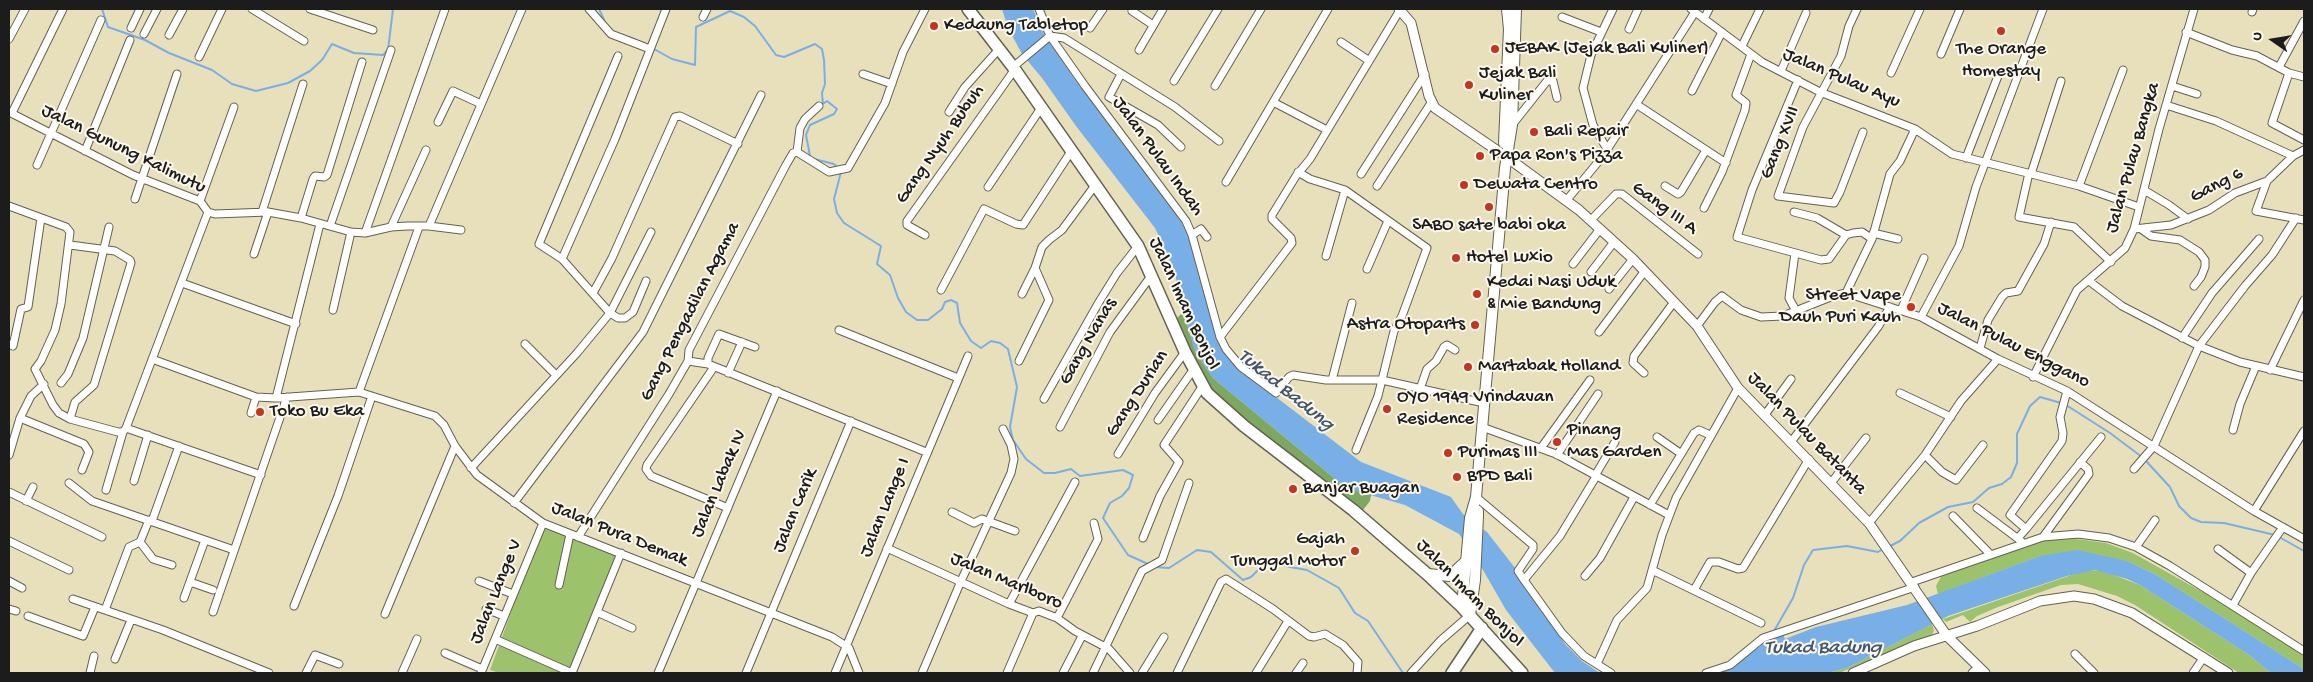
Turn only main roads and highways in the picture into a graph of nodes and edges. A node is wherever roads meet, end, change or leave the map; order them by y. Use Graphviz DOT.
graph roads {
  1 [pos="968,9"];
  2 [pos="1507,9"];
  3 [pos="1516,9"];
  4 [pos="1505,160"];
  5 [pos="1470,560"];
  6 [pos="1427,574"];
  7 [pos="1466,611"];
  8 [pos="1482,628"];
  9 [pos="1452,673"];
  10 [pos="1522,673"];
  1 -- 6 [label="highway, Jalan Imam Bonjol"];
  2 -- 4 [label="main road"];
  3 -- 4 [label="main road"];
  4 -- 5 [label="main road"];
  5 -- 6 [label="main road"];
  5 -- 7 [label="main road"];
  6 -- 7 [label="highway, Jalan Imam Bonjol"];
  7 -- 8 [label="highway, Jalan Imam Bonjol"];
  8 -- 9 [label="highway"];
  8 -- 10 [label="highway, Jalan Imam Bonjol"];
}
